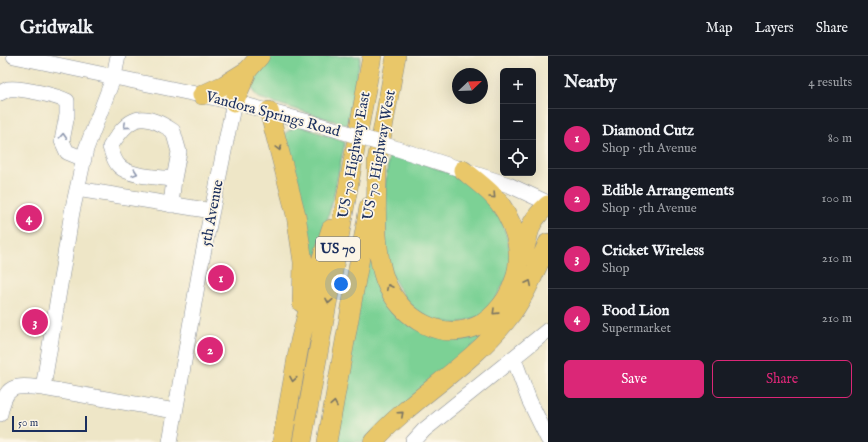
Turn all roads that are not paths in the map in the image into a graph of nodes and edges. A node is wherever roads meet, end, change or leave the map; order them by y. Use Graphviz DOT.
graph roads {
  1 [pos="14,56"];
  2 [pos="118,56"];
  3 [pos="372,56"];
  4 [pos="396,56"];
  5 [pos="254,63"];
  6 [pos="114,76"];
  7 [pos="0,93"];
  8 [pos="202,95"];
  9 [pos="234,102"];
  10 [pos="269,110"];
  11 [pos="89,142"];
  12 [pos="110,147"];
  13 [pos="354,158"];
  14 [pos="84,159"];
  15 [pos="377,162"];
  16 [pos="464,170"];
  17 [pos="174,178"];
  18 [pos="77,189"];
  19 [pos="548,204"];
  20 [pos="171,205"];
  21 [pos="212,211"];
  22 [pos="548,243"];
  23 [pos="519,266"];
  24 [pos="548,330"];
  25 [pos="300,341"];
  26 [pos="514,359"];
  27 [pos="43,388"];
  28 [pos="175,411"];
  29 [pos="0,414"];
  30 [pos="548,439"];
  31 [pos="170,442"];
  32 [pos="282,442"];
  33 [pos="302,442"];
  34 [pos="327,442"];
  35 [pos="373,442"];
  36 [pos="413,442"];
  1 -- 6 [label="street, Vandora Springs Road"];
  2 -- 6 [label="street"];
  3 -- 13 [label="main road, US 70 Highway East / US 70"];
  4 -- 15 [label="main road, US 70 Highway West / US 70"];
  5 -- 8 [label="main road"];
  5 -- 9 [label="main road"];
  6 -- 8 [label="street, Vandora Springs Road"];
  6 -- 11 [label="street"];
  14 -- 7 [label="street, one-way"];
  8 -- 9 [label="street, Vandora Springs Road"];
  9 -- 10 [label="street, Vandora Springs Road"];
  9 -- 21 [label="street, 5th Avenue"];
  10 -- 16 [label="street, Vandora Springs Road, bridge"];
  10 -- 25 [label="main road, one-way"];
  11 -- 12 [label="street"];
  11 -- 14 [label="street"];
  12 -- 17 [label="street, one-way"];
  17 -- 12 [label="street, one-way"];
  13 -- 25 [label="main road"];
  13 -- 33 [label="main road, US 70 Highway East / US 70, one-way"];
  14 -- 18 [label="street"];
  23 -- 15 [label="main road, one-way"];
  34 -- 15 [label="main road, US 70 Highway West / US 70, one-way"];
  16 -- 19 [label="street, Vandora Springs Road"];
  16 -- 23 [label="main road, one-way"];
  17 -- 20 [label="street"];
  18 -- 20 [label="street"];
  18 -- 27 [label="street"];
  19 -- 23 [label="main road"];
  20 -- 21 [label="street"];
  21 -- 28 [label="street, 5th Avenue"];
  35 -- 22 [label="main road, one-way"];
  24 -- 26 [label="street"];
  25 -- 32 [label="main road, one-way"];
  26 -- 30 [label="street"];
  26 -- 36 [label="street"];
  27 -- 28 [label="street"];
  27 -- 29 [label="street"];
  28 -- 31 [label="street, 5th Avenue"];
}
